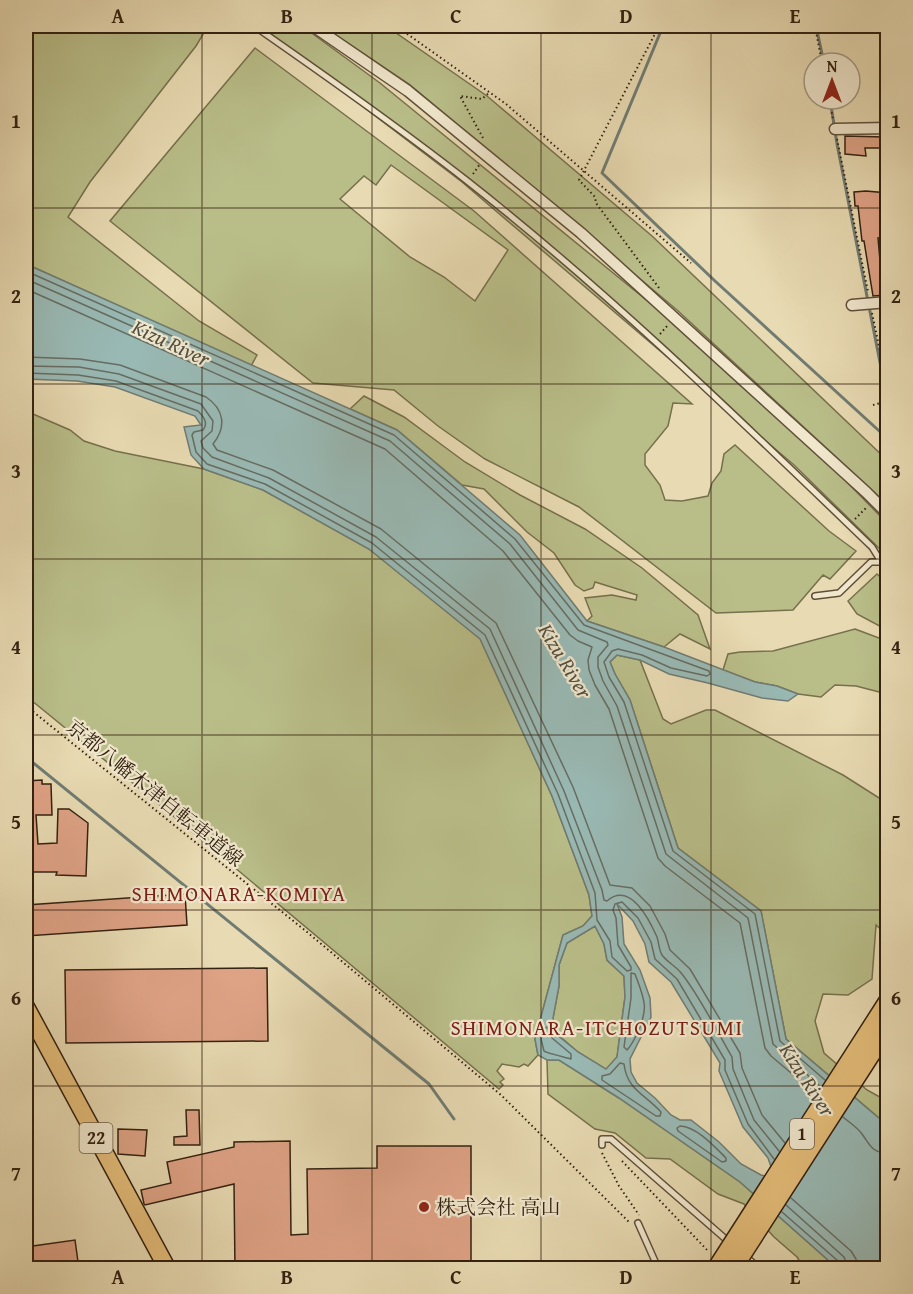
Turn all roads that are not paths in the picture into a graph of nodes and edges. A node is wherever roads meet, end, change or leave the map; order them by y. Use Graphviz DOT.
graph roads {
  1 [pos="254,26"];
  2 [pos="313,26"];
  3 [pos="888,128"];
  4 [pos="835,129"];
  5 [pos="888,302"];
  6 [pos="852,305"];
  7 [pos="888,514"];
  8 [pos="884,562"];
  9 [pos="888,573"];
  10 [pos="815,596"];
  11 [pos="888,1000"];
  12 [pos="26,1008"];
  13 [pos="888,1029"];
  14 [pos="602,1145"];
  15 [pos="638,1223"];
  16 [pos="733,1246"];
  17 [pos="742,1253"];
  18 [pos="714,1262"];
  19 [pos="167,1269"];
  20 [pos="658,1269"];
  21 [pos="734,1269"];
  22 [pos="759,1269"];
  1 -- 8 [label="lane"];
  2 -- 7 [label="street"];
  3 -- 4 [label="street"];
  5 -- 6 [label="street"];
  8 -- 9 [label="lane"];
  8 -- 10 [label="lane"];
  11 -- 18 [label="main road, 1, bridge"];
  12 -- 19 [label="main road, 22"];
  13 -- 21 [label="main road, 1, bridge"];
  14 -- 16 [label="lane"];
  15 -- 20 [label="lane"];
  17 -- 22 [label="lane"];
}
